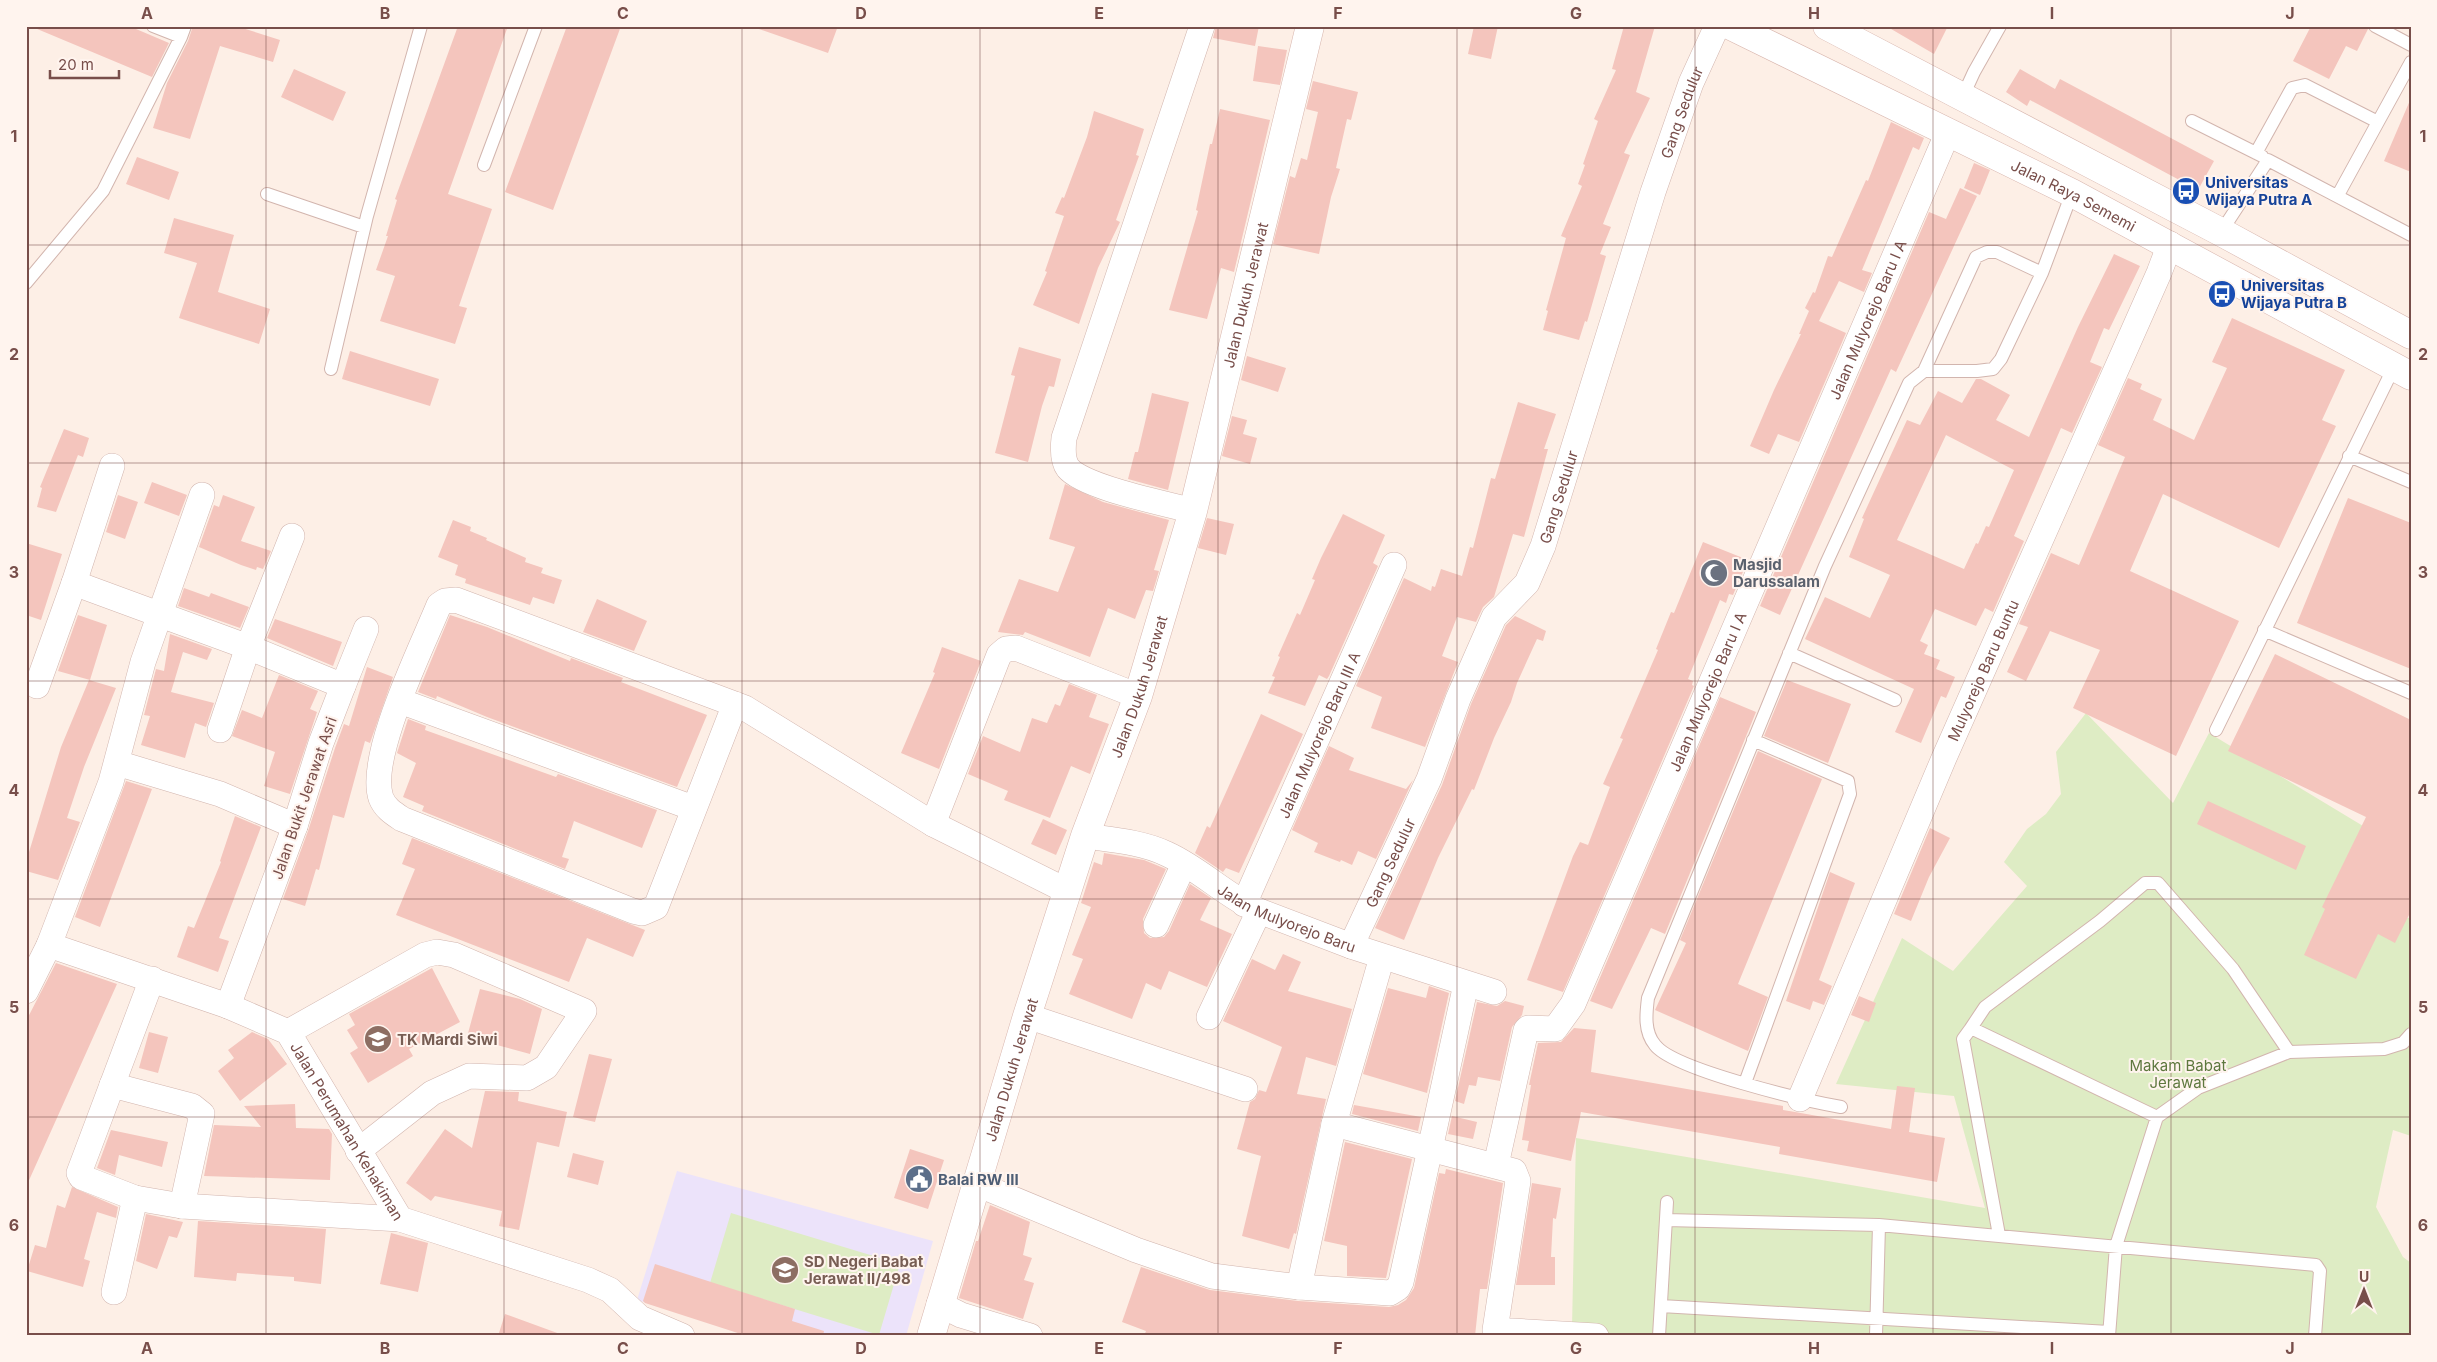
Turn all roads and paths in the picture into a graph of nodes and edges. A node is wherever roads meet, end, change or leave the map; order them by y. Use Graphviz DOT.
graph roads {
  1 [pos="154,26"];
  2 [pos="421,26"];
  3 [pos="536,26"];
  4 [pos="1202,26"];
  5 [pos="1310,26"];
  6 [pos="1827,26"];
  7 [pos="2000,26"];
  8 [pos="2375,26"];
  9 [pos="183,32"];
  10 [pos="1716,34"];
  11 [pos="2411,45"];
  12 [pos="2411,62"];
  13 [pos="1963,96"];
  14 [pos="2192,121"];
  15 [pos="2378,122"];
  16 [pos="1941,146"];
  17 [pos="2256,152"];
  18 [pos="2268,160"];
  19 [pos="484,166"];
  20 [pos="2072,193"];
  21 [pos="267,194"];
  22 [pos="2338,195"];
  23 [pos="364,228"];
  24 [pos="2222,232"];
  25 [pos="2411,235"];
  26 [pos="2165,258"];
  27 [pos="2042,273"];
  28 [pos="26,283"];
  29 [pos="2410,334"];
  30 [pos="331,368"];
  31 [pos="1924,371"];
  32 [pos="2396,376"];
  33 [pos="2349,456"];
  34 [pos="112,466"];
  35 [pos="2411,482"];
  36 [pos="202,496"];
  37 [pos="1193,511"];
  38 [pos="292,536"];
  39 [pos="1394,566"];
  40 [pos="74,583"];
  41 [pos="160,614"];
  42 [pos="366,629"];
  43 [pos="2264,630"];
  44 [pos="248,647"];
  45 [pos="1789,652"];
  46 [pos="36,686"];
  47 [pos="343,686"];
  48 [pos="2411,693"];
  49 [pos="1138,696"];
  50 [pos="1895,700"];
  51 [pos="400,701"];
  52 [pos="736,704"];
  53 [pos="220,730"];
  54 [pos="2216,730"];
  55 [pos="1753,740"];
  56 [pos="117,763"];
  57 [pos="693,808"];
  58 [pos="932,824"];
  59 [pos="296,826"];
  60 [pos="1085,836"];
  61 [pos="1184,864"];
  62 [pos="1067,891"];
  63 [pos="1251,907"];
  64 [pos="1156,926"];
  65 [pos="49,944"];
  66 [pos="1350,946"];
  67 [pos="1382,957"];
  68 [pos="152,979"];
  69 [pos="1466,984"];
  70 [pos="26,991"];
  71 [pos="1494,992"];
  72 [pos="228,1006"];
  73 [pos="1027,1016"];
  74 [pos="1209,1017"];
  75 [pos="1970,1028"];
  76 [pos="288,1032"];
  77 [pos="2411,1034"];
  78 [pos="2289,1052"];
  79 [pos="1745,1082"];
  80 [pos="112,1085"];
  81 [pos="1245,1089"];
  82 [pos="1800,1099"];
  83 [pos="1841,1107"];
  84 [pos="2157,1117"];
  85 [pos="1334,1124"];
  86 [pos="1430,1150"];
  87 [pos="358,1151"];
  88 [pos="1496,1165"];
  89 [pos="976,1184"];
  90 [pos="135,1198"];
  91 [pos="1667,1202"];
  92 [pos="182,1206"];
  93 [pos="400,1219"];
  94 [pos="1666,1220"];
  95 [pos="1879,1225"];
  96 [pos="1999,1235"];
  97 [pos="2116,1246"];
  98 [pos="1299,1288"];
  99 [pos="114,1292"];
  100 [pos="939,1304"];
  101 [pos="1661,1306"];
  102 [pos="1876,1319"];
  103 [pos="634,1327"];
  104 [pos="1495,1333"];
  105 [pos="2109,1334"];
  106 [pos="1563,1335"];
  107 [pos="682,1336"];
  108 [pos="931,1336"];
  109 [pos="1030,1336"];
  110 [pos="1596,1336"];
  111 [pos="1659,1336"];
  112 [pos="1876,1336"];
  113 [pos="2315,1336"];
  1 -- 9 [label="lane"];
  2 -- 23 [label="lane"];
  3 -- 19 [label="lane"];
  4 -- 37 [label="street"];
  5 -- 37 [label="main road, Jalan Dukuh Jerawat"];
  6 -- 13 [label="main road"];
  7 -- 13 [label="lane"];
  8 -- 11 [label="lane"];
  9 -- 28 [label="lane"];
  10 -- 16 [label="main road, Jalan Raya Sememi"];
  10 -- 66 [label="street, Gang Sedulur"];
  12 -- 15 [label="lane"];
  13 -- 24 [label="main road"];
  14 -- 17 [label="lane"];
  15 -- 17 [label="lane"];
  15 -- 22 [label="lane"];
  16 -- 20 [label="main road, Jalan Raya Sememi"];
  16 -- 88 [label="street, Jalan Mulyorejo Baru I A"];
  17 -- 18 [label="lane"];
  18 -- 22 [label="lane"];
  18 -- 24 [label="lane"];
  20 -- 26 [label="main road, Jalan Raya Sememi"];
  20 -- 27 [label="lane"];
  21 -- 23 [label="lane"];
  22 -- 25 [label="lane"];
  23 -- 30 [label="lane"];
  24 -- 29 [label="main road"];
  26 -- 32 [label="main road, Jalan Raya Sememi"];
  26 -- 82 [label="street, Mulyorejo Baru Buntu"];
  27 -- 31 [label="lane"];
  27 -- 31 [label="lane"];
  29 -- 32 [label="main road"];
  31 -- 45 [label="lane"];
  32 -- 33 [label="lane"];
  33 -- 35 [label="lane"];
  33 -- 43 [label="lane"];
  34 -- 40 [label="street"];
  36 -- 41 [label="street"];
  37 -- 49 [label="main road, Jalan Dukuh Jerawat"];
  38 -- 44 [label="street"];
  39 -- 63 [label="street, Jalan Mulyorejo Baru III A"];
  40 -- 41 [label="street"];
  40 -- 46 [label="street"];
  41 -- 44 [label="street"];
  41 -- 56 [label="street"];
  42 -- 47 [label="street, Jalan Bukit Jerawat Asri"];
  43 -- 48 [label="lane"];
  43 -- 54 [label="lane"];
  44 -- 47 [label="street"];
  44 -- 53 [label="street"];
  45 -- 50 [label="lane"];
  45 -- 55 [label="lane"];
  47 -- 59 [label="street, Jalan Bukit Jerawat Asri"];
  49 -- 58 [label="street"];
  49 -- 60 [label="main road, Jalan Dukuh Jerawat"];
  51 -- 52 [label="street"];
  51 -- 57 [label="street"];
  51 -- 57 [label="street"];
  52 -- 57 [label="street"];
  52 -- 58 [label="street"];
  55 -- 79 [label="lane"];
  55 -- 79 [label="lane"];
  56 -- 59 [label="street"];
  56 -- 65 [label="street"];
  58 -- 62 [label="street"];
  59 -- 72 [label="street, Jalan Bukit Jerawat Asri"];
  60 -- 61 [label="street, Jalan Mulyorejo Baru"];
  60 -- 62 [label="main road, Jalan Dukuh Jerawat"];
  61 -- 63 [label="street, Jalan Mulyorejo Baru"];
  61 -- 64 [label="street"];
  62 -- 73 [label="main road, Jalan Dukuh Jerawat"];
  63 -- 66 [label="street, Jalan Mulyorejo Baru"];
  63 -- 74 [label="street, Jalan Mulyorejo Baru III A"];
  65 -- 68 [label="street, Jalan Perumahan Kehakiman"];
  65 -- 70 [label="street"];
  66 -- 67 [label="street, Jalan Mulyorejo Baru"];
  67 -- 69 [label="street, Jalan Mulyorejo Baru"];
  67 -- 85 [label="street"];
  68 -- 72 [label="street, Jalan Perumahan Kehakiman"];
  68 -- 80 [label="street"];
  69 -- 71 [label="street, Jalan Mulyorejo Baru"];
  69 -- 86 [label="street"];
  72 -- 76 [label="street, Jalan Perumahan Kehakiman"];
  73 -- 81 [label="street"];
  73 -- 89 [label="main road, Jalan Dukuh Jerawat"];
  75 -- 78 [label="lane"];
  75 -- 84 [label="lane"];
  75 -- 96 [label="lane"];
  76 -- 87 [label="street, Jalan Perumahan Kehakiman"];
  76 -- 87 [label="street"];
  77 -- 78 [label="lane"];
  78 -- 84 [label="lane"];
  79 -- 82 [label="lane"];
  80 -- 90 [label="street"];
  80 -- 92 [label="street"];
  82 -- 83 [label="lane"];
  84 -- 97 [label="lane"];
  85 -- 86 [label="street"];
  85 -- 98 [label="street"];
  86 -- 88 [label="street"];
  86 -- 98 [label="street"];
  87 -- 93 [label="street, Jalan Perumahan Kehakiman"];
  88 -- 104 [label="street"];
  89 -- 98 [label="street"];
  89 -- 100 [label="main road, Jalan Dukuh Jerawat"];
  90 -- 92 [label="street"];
  90 -- 99 [label="street"];
  91 -- 94 [label="lane"];
  92 -- 93 [label="street"];
  93 -- 103 [label="street, Jalan Perumahan Kehakiman"];
  94 -- 95 [label="lane"];
  94 -- 101 [label="lane"];
  95 -- 96 [label="lane"];
  95 -- 102 [label="lane"];
  96 -- 97 [label="lane"];
  97 -- 105 [label="lane"];
  97 -- 113 [label="lane"];
  100 -- 108 [label="main road, Jalan Dukuh Jerawat"];
  100 -- 109 [label="street"];
  101 -- 102 [label="lane"];
  101 -- 111 [label="lane"];
  102 -- 105 [label="lane"];
  102 -- 112 [label="lane"];
  103 -- 107 [label="street, Jalan Perumahan Kehakiman"];
  104 -- 106 [label="street"];
  106 -- 110 [label="street"];
}
